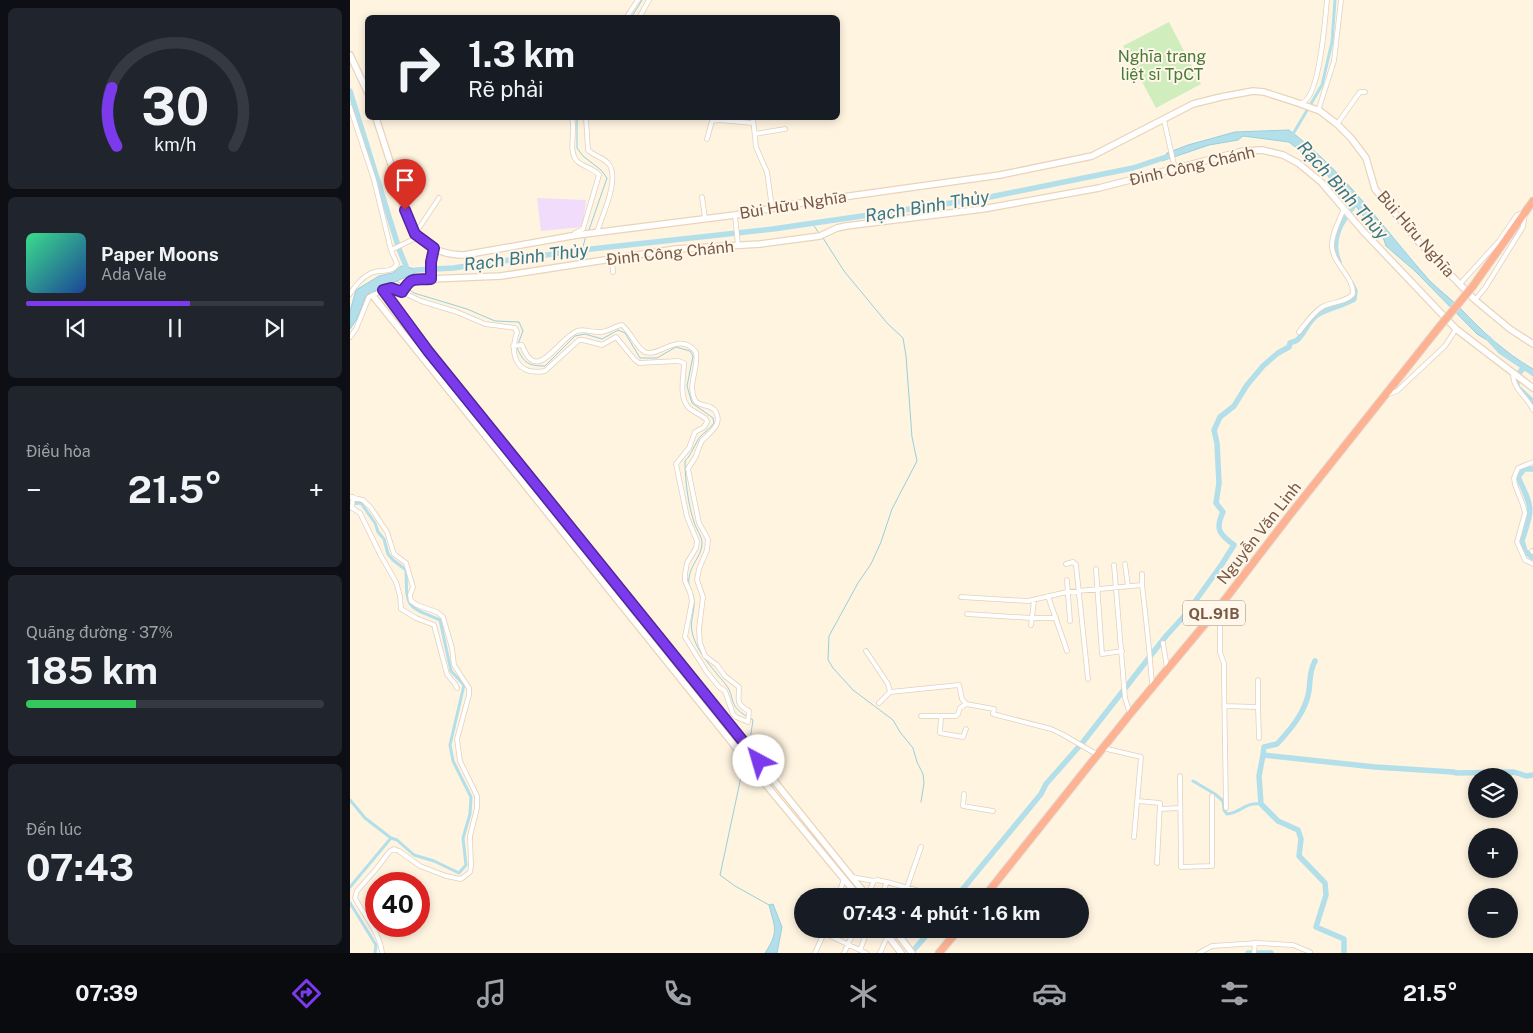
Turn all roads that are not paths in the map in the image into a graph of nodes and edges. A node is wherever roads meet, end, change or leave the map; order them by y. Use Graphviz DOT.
graph roads {
  1 [pos="638,0"];
  2 [pos="649,0"];
  3 [pos="1327,0"];
  4 [pos="1341,0"];
  5 [pos="628,15"];
  6 [pos="641,15"];
  7 [pos="350,56"];
  8 [pos="365,87"];
  9 [pos="1365,92"];
  10 [pos="1301,104"];
  11 [pos="350,107"];
  12 [pos="1318,111"];
  13 [pos="377,120"];
  14 [pos="573,120"];
  15 [pos="586,120"];
  16 [pos="716,120"];
  17 [pos="728,120"];
  18 [pos="1164,120"];
  19 [pos="753,123"];
  20 [pos="1337,124"];
  21 [pos="785,129"];
  22 [pos="755,134"];
  23 [pos="707,139"];
  24 [pos="1175,169"];
  25 [pos="702,197"];
  26 [pos="439,198"];
  27 [pos="1533,201"];
  28 [pos="772,208"];
  29 [pos="1345,209"];
  30 [pos="1525,213"];
  31 [pos="735,214"];
  32 [pos="704,218"];
  33 [pos="596,233"];
  34 [pos="417,236"];
  35 [pos="568,237"];
  36 [pos="738,242"];
  37 [pos="434,248"];
  38 [pos="392,249"];
  39 [pos="612,259"];
  40 [pos="613,272"];
  41 [pos="431,277"];
  42 [pos="350,281"];
  43 [pos="356,284"];
  44 [pos="407,284"];
  45 [pos="1460,284"];
  46 [pos="383,290"];
  47 [pos="402,291"];
  48 [pos="350,294"];
  49 [pos="373,296"];
  50 [pos="1475,300"];
  51 [pos="1456,329"];
  52 [pos="1299,332"];
  53 [pos="350,337"];
  54 [pos="1533,344"];
  55 [pos="516,345"];
  56 [pos="428,351"];
  57 [pos="421,357"];
  58 [pos="1516,376"];
  59 [pos="1533,388"];
  60 [pos="1386,395"];
  61 [pos="1533,410"];
  62 [pos="1533,462"];
  63 [pos="352,498"];
  64 [pos="553,506"];
  65 [pos="352,507"];
  66 [pos="546,512"];
  67 [pos="1066,564"];
  68 [pos="1125,564"];
  69 [pos="1533,564"];
  70 [pos="1114,565"];
  71 [pos="1096,569"];
  72 [pos="1142,574"];
  73 [pos="1067,580"];
  74 [pos="1142,585"];
  75 [pos="1128,586"];
  76 [pos="1116,587"];
  77 [pos="1097,589"];
  78 [pos="1080,590"];
  79 [pos="1068,592"];
  80 [pos="1048,596"];
  81 [pos="961,597"];
  82 [pos="1034,600"];
  83 [pos="1220,606"];
  84 [pos="967,614"];
  85 [pos="1032,618"];
  86 [pos="1056,618"];
  87 [pos="1070,621"];
  88 [pos="1031,625"];
  89 [pos="1163,643"];
  90 [pos="1067,651"];
  91 [pos="1122,651"];
  92 [pos="866,652"];
  93 [pos="1167,670"];
  94 [pos="1088,679"];
  95 [pos="1258,680"];
  96 [pos="457,688"];
  97 [pos="1152,689"];
  98 [pos="890,692"];
  99 [pos="879,703"];
  100 [pos="966,704"];
  101 [pos="1224,706"];
  102 [pos="1258,707"];
  103 [pos="719,712"];
  104 [pos="1130,714"];
  105 [pos="922,716"];
  106 [pos="941,716"];
  107 [pos="712,718"];
  108 [pos="966,729"];
  109 [pos="1259,738"];
  110 [pos="1104,748"];
  111 [pos="1098,755"];
  112 [pos="1180,776"];
  113 [pos="964,794"];
  114 [pos="1212,796"];
  115 [pos="1138,800"];
  116 [pos="1180,808"];
  117 [pos="1226,808"];
  118 [pos="1160,809"];
  119 [pos="993,811"];
  120 [pos="1134,837"];
  121 [pos="921,847"];
  122 [pos="840,862"];
  123 [pos="1157,862"];
  124 [pos="833,866"];
  125 [pos="852,877"];
  126 [pos="844,880"];
  127 [pos="874,881"];
  128 [pos="887,882"];
  129 [pos="841,888"];
  130 [pos="851,888"];
  131 [pos="861,888"];
  132 [pos="871,888"];
  133 [pos="884,888"];
  134 [pos="908,888"];
  135 [pos="991,888"];
  136 [pos="821,938"];
  137 [pos="837,938"];
  138 [pos="850,938"];
  139 [pos="865,938"];
  140 [pos="887,938"];
  141 [pos="890,938"];
  142 [pos="901,938"];
  143 [pos="952,938"];
  144 [pos="848,944"];
  145 [pos="1254,944"];
  146 [pos="860,950"];
  147 [pos="1310,952"];
  148 [pos="382,953"];
  149 [pos="815,953"];
  150 [pos="844,953"];
  151 [pos="866,953"];
  152 [pos="880,953"];
  153 [pos="901,953"];
  154 [pos="912,953"];
  155 [pos="939,953"];
  156 [pos="1199,953"];
  157 [pos="1254,953"];
  1 -- 5 [label="street"];
  2 -- 6 [label="street"];
  3 -- 10 [label="street"];
  4 -- 12 [label="street"];
  7 -- 8 [label="street"];
  9 -- 20 [label="street"];
  10 -- 12 [label="street, Bùi Hữu Nghĩa"];
  10 -- 18 [label="street, Bùi Hữu Nghĩa"];
  11 -- 38 [label="street"];
  12 -- 20 [label="street, Bùi Hữu Nghĩa"];
  13 -- 34 [label="street"];
  14 -- 35 [label="street"];
  15 -- 33 [label="street"];
  16 -- 23 [label="street"];
  17 -- 19 [label="street"];
  18 -- 24 [label="street"];
  18 -- 28 [label="street, Bùi Hữu Nghĩa"];
  19 -- 22 [label="street"];
  20 -- 45 [label="street, Bùi Hữu Nghĩa"];
  21 -- 22 [label="street"];
  22 -- 28 [label="street"];
  24 -- 29 [label="street, Đinh Công Chánh"];
  24 -- 36 [label="street, Đinh Công Chánh"];
  25 -- 32 [label="street"];
  26 -- 34 [label="street"];
  27 -- 30 [label="highway, QL.91B"];
  28 -- 31 [label="street, Bùi Hữu Nghĩa"];
  29 -- 51 [label="street, Đinh Công Chánh"];
  29 -- 52 [label="street"];
  30 -- 45 [label="street"];
  30 -- 50 [label="street"];
  30 -- 60 [label="highway, Nguyễn Văn Linh / QL.91B, bridge"];
  31 -- 32 [label="street, Bùi Hữu Nghĩa"];
  31 -- 36 [label="street"];
  32 -- 33 [label="street, Bùi Hữu Nghĩa"];
  33 -- 35 [label="street, Bùi Hữu Nghĩa"];
  34 -- 37 [label="street"];
  34 -- 38 [label="street"];
  35 -- 37 [label="street"];
  36 -- 39 [label="street, Đinh Công Chánh"];
  37 -- 41 [label="street"];
  38 -- 43 [label="street"];
  39 -- 40 [label="street"];
  39 -- 41 [label="street, Đinh Công Chánh"];
  41 -- 44 [label="street, Đinh Công Chánh"];
  42 -- 43 [label="street"];
  43 -- 48 [label="street"];
  44 -- 47 [label="street"];
  45 -- 50 [label="street, Bùi Hữu Nghĩa"];
  46 -- 47 [label="street"];
  46 -- 49 [label="street"];
  46 -- 56 [label="street"];
  47 -- 55 [label="street"];
  49 -- 53 [label="street"];
  49 -- 57 [label="street"];
  50 -- 54 [label="street, Bùi Hữu Nghĩa"];
  51 -- 58 [label="street, Đinh Công Chánh"];
  51 -- 60 [label="street"];
  55 -- 55 [label="street"];
  56 -- 57 [label="street"];
  56 -- 64 [label="street"];
  57 -- 66 [label="street"];
  58 -- 59 [label="street, Đinh Công Chánh"];
  58 -- 61 [label="street"];
  60 -- 83 [label="highway, Nguyễn Văn Linh / QL.91B"];
  62 -- 69 [label="street"];
  63 -- 65 [label="street"];
  63 -- 148 [label="street"];
  64 -- 66 [label="street"];
  64 -- 103 [label="street"];
  65 -- 96 [label="street"];
  66 -- 107 [label="street"];
  67 -- 78 [label="street"];
  68 -- 75 [label="street"];
  70 -- 76 [label="street"];
  71 -- 77 [label="street"];
  72 -- 74 [label="street"];
  73 -- 79 [label="street"];
  74 -- 75 [label="street"];
  74 -- 97 [label="street"];
  75 -- 76 [label="street"];
  76 -- 77 [label="street"];
  76 -- 91 [label="street"];
  77 -- 78 [label="street"];
  77 -- 91 [label="street"];
  78 -- 79 [label="street"];
  78 -- 94 [label="street"];
  79 -- 80 [label="street"];
  79 -- 87 [label="street"];
  80 -- 82 [label="street"];
  80 -- 86 [label="street"];
  81 -- 82 [label="street"];
  82 -- 85 [label="street"];
  83 -- 93 [label="highway, Nguyễn Văn Linh / QL.91B"];
  83 -- 101 [label="street"];
  84 -- 85 [label="street"];
  85 -- 86 [label="street"];
  85 -- 88 [label="street"];
  86 -- 90 [label="street"];
  89 -- 93 [label="street"];
  91 -- 104 [label="street"];
  92 -- 98 [label="street"];
  93 -- 97 [label="highway, Nguyễn Văn Linh / QL.91B"];
  95 -- 102 [label="street"];
  97 -- 104 [label="highway, Nguyễn Văn Linh / QL.91B"];
  98 -- 99 [label="street"];
  98 -- 100 [label="street"];
  100 -- 106 [label="street"];
  100 -- 111 [label="street"];
  101 -- 102 [label="street"];
  101 -- 117 [label="street"];
  102 -- 109 [label="street"];
  103 -- 107 [label="street"];
  103 -- 122 [label="street"];
  104 -- 110 [label="highway, Nguyễn Văn Linh / QL.91B"];
  105 -- 106 [label="street"];
  106 -- 108 [label="street"];
  107 -- 124 [label="street"];
  110 -- 111 [label="highway, Nguyễn Văn Linh / QL.91B"];
  110 -- 115 [label="street"];
  111 -- 135 [label="highway, Nguyễn Văn Linh / QL.91B"];
  112 -- 116 [label="street"];
  113 -- 119 [label="street"];
  114 -- 116 [label="street"];
  115 -- 118 [label="street"];
  115 -- 120 [label="street"];
  116 -- 118 [label="street"];
  118 -- 123 [label="street"];
  121 -- 134 [label="street"];
  122 -- 124 [label="street"];
  122 -- 125 [label="street"];
  124 -- 126 [label="street"];
  125 -- 127 [label="street"];
  125 -- 131 [label="street"];
  126 -- 129 [label="street"];
  126 -- 130 [label="street"];
  127 -- 128 [label="street"];
  127 -- 132 [label="street"];
  128 -- 133 [label="street"];
  128 -- 134 [label="street"];
  136 -- 149 [label="street"];
  137 -- 144 [label="street"];
  138 -- 144 [label="street"];
  139 -- 146 [label="street"];
  140 -- 152 [label="street"];
  141 -- 153 [label="street"];
  142 -- 154 [label="street"];
  143 -- 155 [label="highway"];
  144 -- 146 [label="street"];
  144 -- 150 [label="street"];
  145 -- 147 [label="street"];
  145 -- 156 [label="street"];
  145 -- 157 [label="street"];
  146 -- 151 [label="street"];
}
